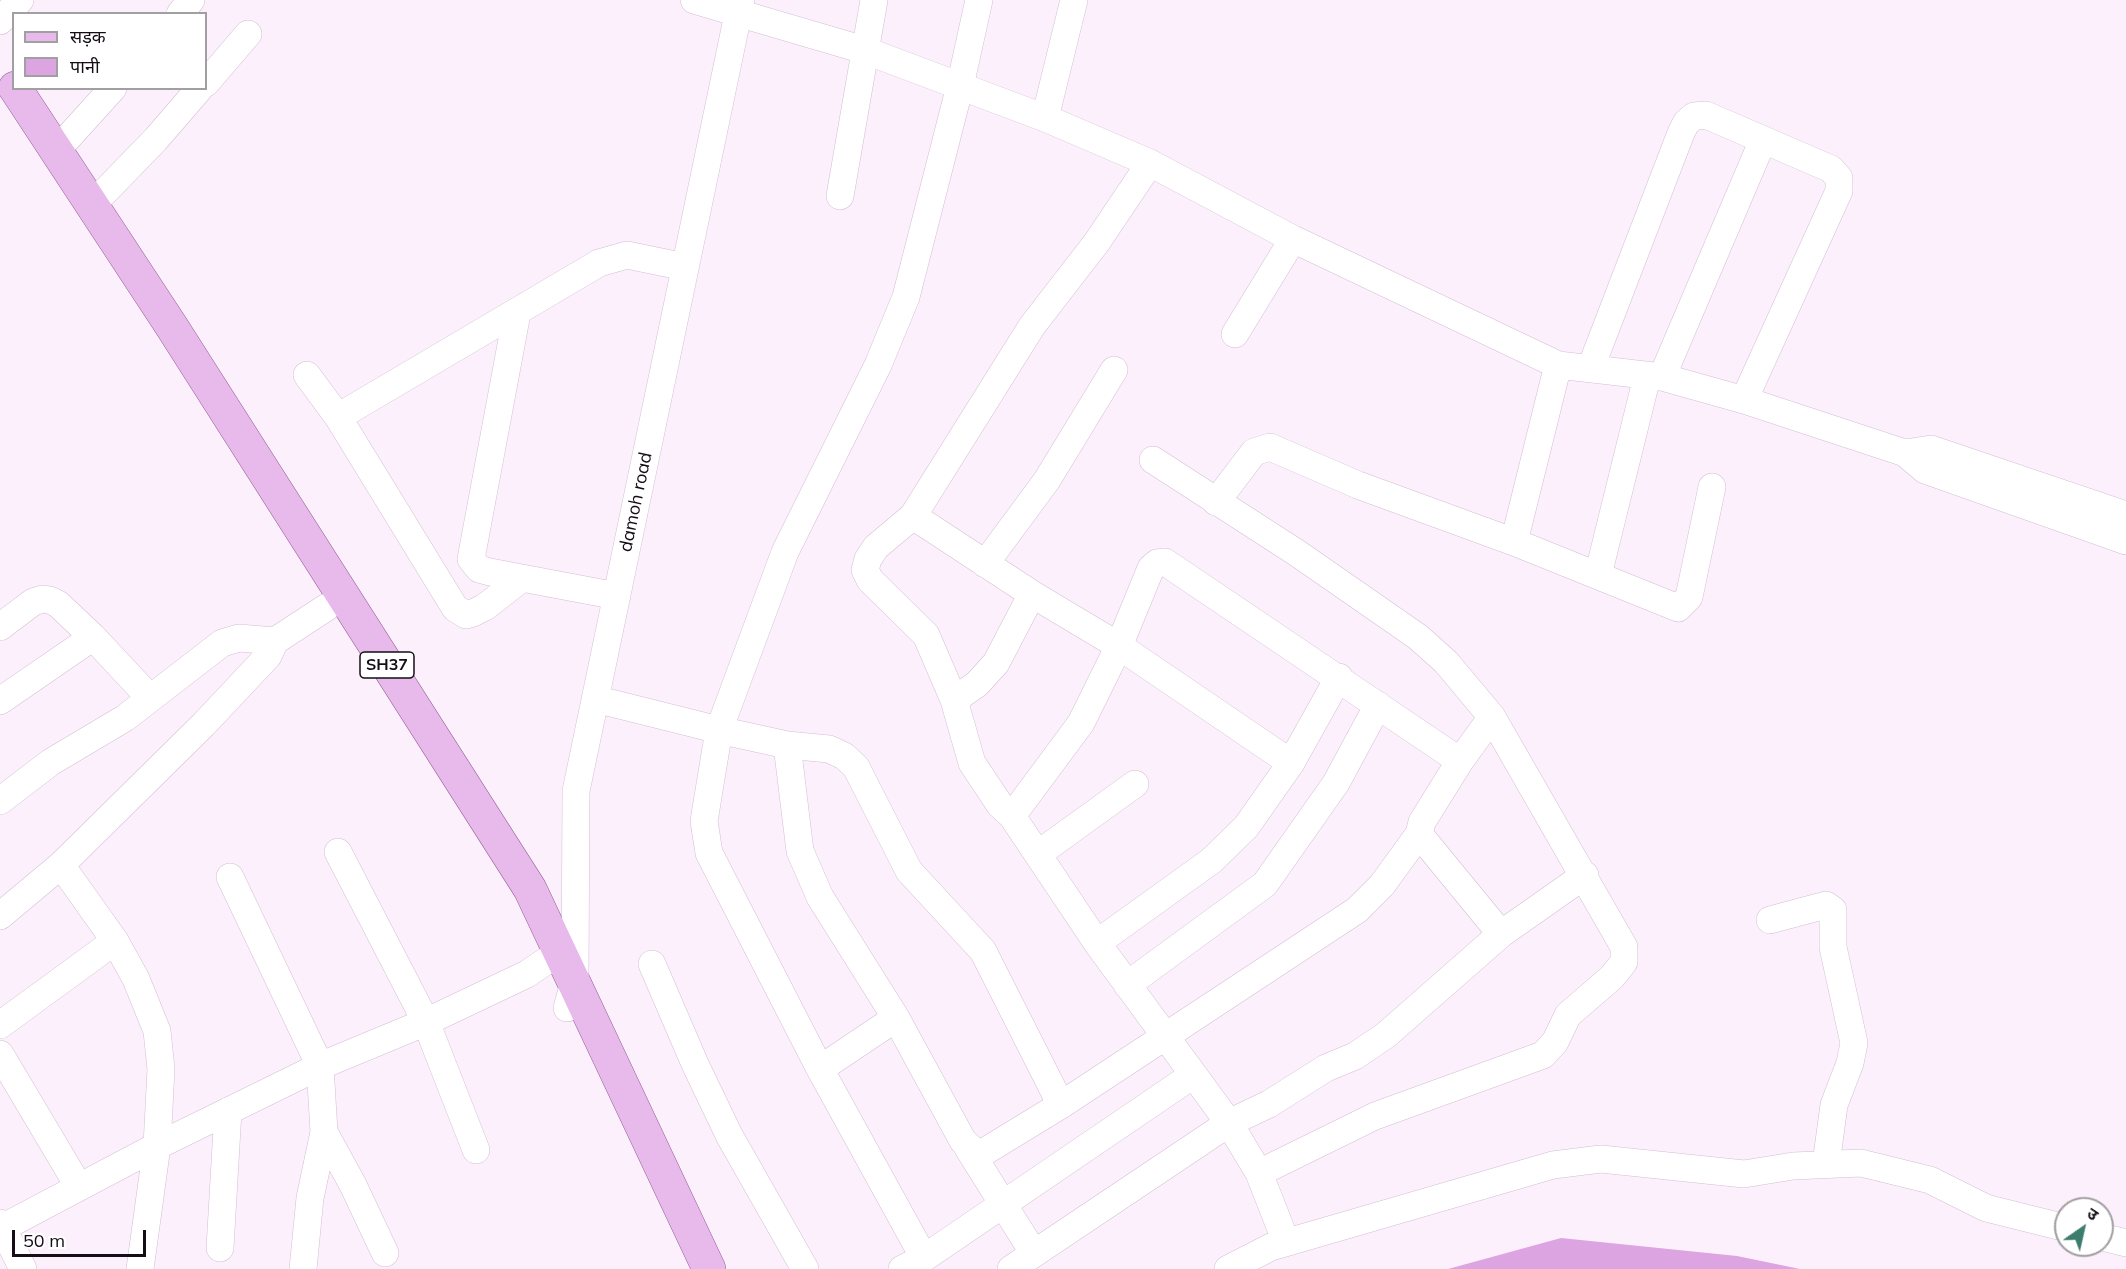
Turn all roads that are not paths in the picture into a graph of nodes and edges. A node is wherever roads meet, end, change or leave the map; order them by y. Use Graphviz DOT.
graph roads {
  1 [pos="20,0"];
  2 [pos="191,0"];
  3 [pos="694,0"];
  4 [pos="874,0"];
  5 [pos="979,0"];
  6 [pos="1074,0"];
  7 [pos="740,7"];
  8 [pos="182,12"];
  9 [pos="0,21"];
  10 [pos="248,34"];
  11 [pos="864,50"];
  12 [pos="0,65"];
  13 [pos="207,82"];
  14 [pos="12,84"];
  15 [pos="960,86"];
  16 [pos="16,90"];
  17 [pos="111,90"];
  18 [pos="198,90"];
  19 [pos="0,99"];
  20 [pos="1045,118"];
  21 [pos="1763,140"];
  22 [pos="56,151"];
  23 [pos="1150,163"];
  24 [pos="840,196"];
  25 [pos="92,205"];
  26 [pos="1293,239"];
  27 [pos="685,267"];
  28 [pos="517,313"];
  29 [pos="1235,334"];
  30 [pos="1558,365"];
  31 [pos="1591,367"];
  32 [pos="1114,370"];
  33 [pos="307,375"];
  34 [pos="1654,377"];
  35 [pos="1744,400"];
  36 [pos="338,417"];
  37 [pos="1905,453"];
  38 [pos="1154,460"];
  39 [pos="1712,487"];
  40 [pos="1216,501"];
  41 [pos="2126,515"];
  42 [pos="913,516"];
  43 [pos="2126,541"];
  44 [pos="1514,542"];
  45 [pos="985,564"];
  46 [pos="1598,575"];
  47 [pos="521,579"];
  48 [pos="1032,594"];
  49 [pos="617,596"];
  50 [pos="327,607"];
  51 [pos="0,627"];
  52 [pos="93,637"];
  53 [pos="275,641"];
  54 [pos="1119,646"];
  55 [pos="1339,677"];
  56 [pos="150,698"];
  57 [pos="595,699"];
  58 [pos="954,700"];
  59 [pos="0,701"];
  60 [pos="1378,705"];
  61 [pos="1492,717"];
  62 [pos="719,730"];
  63 [pos="787,745"];
  64 [pos="1460,761"];
  65 [pos="1291,763"];
  66 [pos="1135,784"];
  67 [pos="0,801"];
  68 [pos="1012,816"];
  69 [pos="1419,834"];
  70 [pos="338,852"];
  71 [pos="1038,854"];
  72 [pos="61,865"];
  73 [pos="1585,875"];
  74 [pos="230,877"];
  75 [pos="0,916"];
  76 [pos="1770,921"];
  77 [pos="1501,934"];
  78 [pos="115,941"];
  79 [pos="1097,943"];
  80 [pos="652,964"];
  81 [pos="562,976"];
  82 [pos="1127,985"];
  83 [pos="896,1018"];
  84 [pos="426,1022"];
  85 [pos="0,1025"];
  86 [pos="1165,1037"];
  87 [pos="0,1054"];
  88 [pos="320,1066"];
  89 [pos="820,1069"];
  90 [pos="1193,1075"];
  91 [pos="1061,1105"];
  92 [pos="228,1111"];
  93 [pos="1229,1123"];
  94 [pos="324,1131"];
  95 [pos="157,1146"];
  96 [pos="968,1148"];
  97 [pos="476,1150"];
  98 [pos="1826,1164"];
  99 [pos="1259,1173"];
  100 [pos="79,1187"];
  101 [pos="1002,1204"];
  102 [pos="2054,1225"];
  103 [pos="1,1226"];
  104 [pos="1286,1242"];
  105 [pos="220,1248"];
  106 [pos="1033,1252"];
  107 [pos="385,1253"];
  108 [pos="913,1263"];
  109 [pos="23,1269"];
  110 [pos="140,1269"];
  111 [pos="303,1269"];
  112 [pos="687,1269"];
  113 [pos="709,1269"];
  114 [pos="805,1269"];
  115 [pos="1011,1269"];
  116 [pos="1228,1269"];
  1 -- 9 [label="street"];
  2 -- 8 [label="street"];
  3 -- 7 [label="street"];
  4 -- 11 [label="street"];
  5 -- 15 [label="street"];
  6 -- 20 [label="street"];
  7 -- 11 [label="street"];
  7 -- 27 [label="street, damoh road"];
  10 -- 13 [label="street"];
  11 -- 15 [label="street"];
  11 -- 24 [label="street"];
  12 -- 14 [label="main road, SH37"];
  15 -- 20 [label="street"];
  15 -- 62 [label="street"];
  16 -- 22 [label="main road, SH37"];
  17 -- 22 [label="street"];
  18 -- 25 [label="street"];
  19 -- 50 [label="main road, SH37"];
  20 -- 23 [label="street"];
  21 -- 31 [label="street"];
  21 -- 34 [label="street"];
  21 -- 35 [label="street"];
  22 -- 25 [label="main road, SH37"];
  23 -- 26 [label="street"];
  23 -- 42 [label="street"];
  25 -- 81 [label="main road, SH37"];
  26 -- 29 [label="street"];
  26 -- 30 [label="street"];
  27 -- 28 [label="street"];
  27 -- 49 [label="street, damoh road"];
  28 -- 36 [label="street"];
  28 -- 47 [label="street"];
  30 -- 31 [label="street"];
  30 -- 44 [label="street"];
  31 -- 34 [label="street"];
  32 -- 45 [label="street"];
  33 -- 36 [label="street"];
  34 -- 35 [label="street"];
  34 -- 46 [label="street"];
  35 -- 37 [label="street"];
  36 -- 47 [label="street"];
  37 -- 41 [label="street"];
  37 -- 43 [label="street"];
  38 -- 40 [label="street"];
  39 -- 46 [label="street"];
  40 -- 44 [label="street"];
  40 -- 61 [label="street"];
  42 -- 45 [label="street"];
  42 -- 58 [label="street"];
  44 -- 46 [label="street"];
  45 -- 48 [label="street"];
  47 -- 49 [label="street"];
  48 -- 54 [label="street"];
  48 -- 58 [label="street"];
  49 -- 57 [label="street, damoh road"];
  50 -- 53 [label="street"];
  50 -- 81 [label="main road, SH37"];
  51 -- 52 [label="street"];
  52 -- 56 [label="street"];
  52 -- 59 [label="street"];
  53 -- 56 [label="street"];
  53 -- 72 [label="street"];
  54 -- 55 [label="street"];
  54 -- 65 [label="street"];
  54 -- 68 [label="street"];
  55 -- 60 [label="street"];
  55 -- 65 [label="street"];
  56 -- 67 [label="street"];
  57 -- 62 [label="street"];
  57 -- 81 [label="street, damoh road"];
  58 -- 68 [label="street"];
  60 -- 64 [label="street"];
  60 -- 82 [label="street"];
  61 -- 64 [label="street"];
  61 -- 73 [label="street"];
  62 -- 63 [label="street"];
  62 -- 89 [label="street"];
  63 -- 83 [label="street"];
  63 -- 91 [label="street"];
  64 -- 69 [label="street"];
  65 -- 79 [label="street"];
  66 -- 71 [label="street"];
  68 -- 71 [label="street"];
  69 -- 77 [label="street"];
  69 -- 86 [label="street"];
  70 -- 84 [label="street"];
  71 -- 79 [label="street"];
  72 -- 75 [label="street"];
  72 -- 78 [label="street"];
  73 -- 77 [label="street"];
  73 -- 99 [label="street"];
  74 -- 88 [label="street"];
  76 -- 98 [label="street"];
  77 -- 93 [label="street"];
  78 -- 85 [label="street"];
  78 -- 95 [label="street"];
  79 -- 82 [label="street"];
  80 -- 114 [label="street"];
  81 -- 84 [label="street"];
  81 -- 112 [label="main road, SH37"];
  81 -- 113 [label="main road, SH37"];
  82 -- 86 [label="street"];
  83 -- 89 [label="street"];
  83 -- 96 [label="street"];
  84 -- 88 [label="street"];
  84 -- 97 [label="street"];
  86 -- 90 [label="street"];
  86 -- 91 [label="street"];
  87 -- 100 [label="street"];
  88 -- 92 [label="street"];
  88 -- 94 [label="street"];
  89 -- 108 [label="street"];
  90 -- 93 [label="street"];
  90 -- 101 [label="street"];
  91 -- 96 [label="street"];
  92 -- 95 [label="street"];
  92 -- 105 [label="street"];
  93 -- 99 [label="street"];
  93 -- 106 [label="street"];
  94 -- 107 [label="street"];
  94 -- 111 [label="street"];
  95 -- 100 [label="street"];
  95 -- 110 [label="street"];
  96 -- 101 [label="street"];
  98 -- 102 [label="street"];
  98 -- 104 [label="street"];
  99 -- 104 [label="street"];
  100 -- 103 [label="street"];
  101 -- 106 [label="street"];
  101 -- 108 [label="street"];
  103 -- 109 [label="street"];
  104 -- 116 [label="street"];
  106 -- 115 [label="street"];
}
